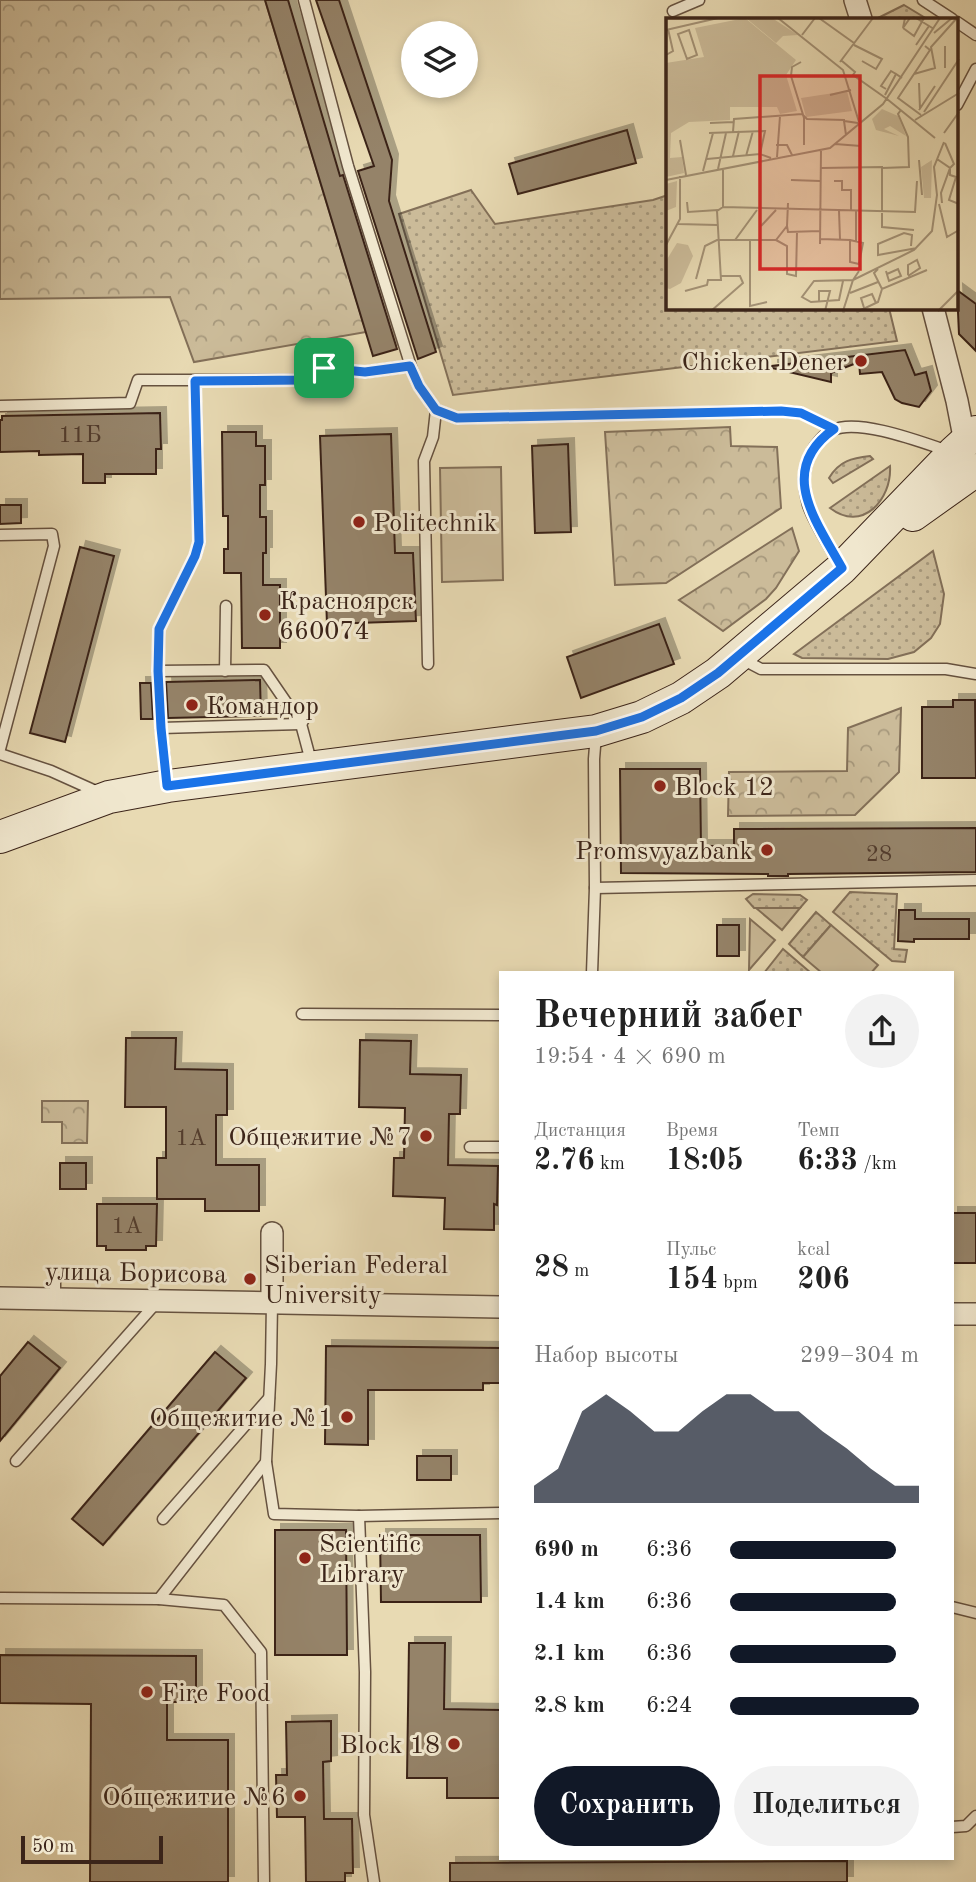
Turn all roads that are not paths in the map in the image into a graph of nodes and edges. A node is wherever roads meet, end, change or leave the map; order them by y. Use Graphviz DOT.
graph roads {
  1 [pos="304,0"];
  2 [pos="699,0"];
  3 [pos="923,0"];
  4 [pos="673,11"];
  5 [pos="950,18"];
  6 [pos="958,23"];
  7 [pos="976,35"];
  8 [pos="976,69"];
  9 [pos="958,103"];
  10 [pos="934,310"];
  11 [pos="410,366"];
  12 [pos="195,381"];
  13 [pos="0,406"];
  14 [pos="436,410"];
  15 [pos="834,429"];
  16 [pos="968,449"];
  17 [pos="0,535"];
  18 [pos="842,568"];
  19 [pos="226,606"];
  20 [pos="738,656"];
  21 [pos="428,664"];
  22 [pos="158,671"];
  23 [pos="225,671"];
  24 [pos="976,674"];
  25 [pos="312,707"];
  26 [pos="301,724"];
  27 [pos="161,728"];
  28 [pos="596,731"];
  29 [pos="0,751"];
  30 [pos="312,768"];
  31 [pos="167,786"];
  32 [pos="109,797"];
  33 [pos="0,837"];
  34 [pos="976,880"];
  35 [pos="595,888"];
  36 [pos="592,971"];
  37 [pos="302,1014"];
  38 [pos="499,1014"];
  39 [pos="471,1147"];
  40 [pos="499,1147"];
  41 [pos="272,1233"];
  42 [pos="0,1298"];
  43 [pos="159,1299"];
  44 [pos="272,1303"];
  45 [pos="499,1307"];
  46 [pos="954,1314"];
  47 [pos="976,1314"];
  48 [pos="268,1398"];
  49 [pos="16,1461"];
  50 [pos="266,1462"];
  51 [pos="499,1513"];
  52 [pos="359,1516"];
  53 [pos="163,1519"];
  54 [pos="0,1598"];
  55 [pos="159,1599"];
  56 [pos="954,1608"];
  57 [pos="976,1613"];
  58 [pos="976,1816"];
  59 [pos="954,1827"];
  60 [pos="264,1882"];
  61 [pos="374,1882"];
  1 -- 11 [label="lane"];
  2 -- 4 [label="lane"];
  3 -- 5 [label="lane"];
  6 -- 7 [label="lane"];
  8 -- 9 [label="lane"];
  10 -- 16 [label="street"];
  11 -- 12 [label="lane"];
  11 -- 14 [label="lane"];
  12 -- 13 [label="lane"];
  12 -- 22 [label="lane"];
  14 -- 15 [label="lane"];
  14 -- 21 [label="lane"];
  15 -- 16 [label="lane"];
  15 -- 18 [label="lane"];
  16 -- 18 [label="main road"];
  17 -- 29 [label="lane"];
  18 -- 20 [label="main road"];
  19 -- 23 [label="lane"];
  20 -- 24 [label="lane"];
  20 -- 28 [label="main road"];
  22 -- 23 [label="lane"];
  22 -- 27 [label="lane"];
  23 -- 26 [label="lane"];
  25 -- 26 [label="lane"];
  26 -- 27 [label="lane"];
  26 -- 30 [label="lane"];
  27 -- 31 [label="lane"];
  28 -- 30 [label="main road"];
  28 -- 35 [label="lane"];
  29 -- 32 [label="lane"];
  30 -- 31 [label="main road"];
  31 -- 32 [label="main road"];
  32 -- 33 [label="main road"];
  34 -- 35 [label="lane"];
  35 -- 36 [label="lane"];
  37 -- 38 [label="lane"];
  39 -- 40 [label="lane"];
  41 -- 44 [label="street"];
  42 -- 43 [label="street, улица Борисова"];
  43 -- 44 [label="street, улица Борисова"];
  43 -- 49 [label="lane"];
  44 -- 45 [label="street, улица Борисова"];
  44 -- 48 [label="lane"];
  46 -- 47 [label="street"];
  48 -- 50 [label="lane"];
  48 -- 53 [label="lane"];
  50 -- 52 [label="lane"];
  50 -- 55 [label="lane"];
  51 -- 52 [label="lane"];
  52 -- 61 [label="lane"];
  54 -- 55 [label="lane"];
  55 -- 60 [label="lane"];
  56 -- 57 [label="lane"];
  58 -- 59 [label="lane"];
}
